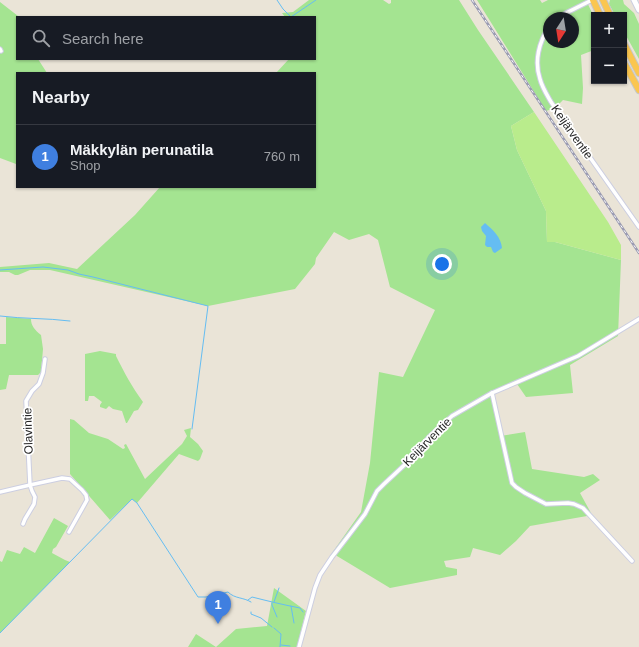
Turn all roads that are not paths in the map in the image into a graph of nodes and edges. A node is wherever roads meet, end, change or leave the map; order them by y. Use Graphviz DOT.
graph roads {
  1 [pos="593,0"];
  2 [pos="603,0"];
  3 [pos="634,0"];
  4 [pos="639,10"];
  5 [pos="569,12"];
  6 [pos="599,12"];
  7 [pos="609,12"];
  8 [pos="543,38"];
  9 [pos="626,48"];
  10 [pos="627,68"];
  11 [pos="639,73"];
  12 [pos="639,90"];
  13 [pos="639,227"];
  14 [pos="639,319"];
  15 [pos="45,359"];
  16 [pos="492,393"];
  17 [pos="30,485"];
  18 [pos="0,492"];
  19 [pos="23,524"];
  20 [pos="69,532"];
  21 [pos="632,561"];
  22 [pos="299,647"];
  1 -- 5 [label="street"];
  1 -- 6 [label="highway"];
  2 -- 7 [label="highway"];
  3 -- 4 [label="main road"];
  8 -- 13 [label="street, Keijärventie"];
  9 -- 11 [label="highway"];
  10 -- 12 [label="highway"];
  14 -- 16 [label="street, Keijärventie"];
  15 -- 17 [label="street, Olavintie"];
  16 -- 21 [label="street"];
  16 -- 22 [label="street, Keijärventie"];
  17 -- 18 [label="street"];
  17 -- 19 [label="street, Olavintie"];
  17 -- 20 [label="street"];
}
